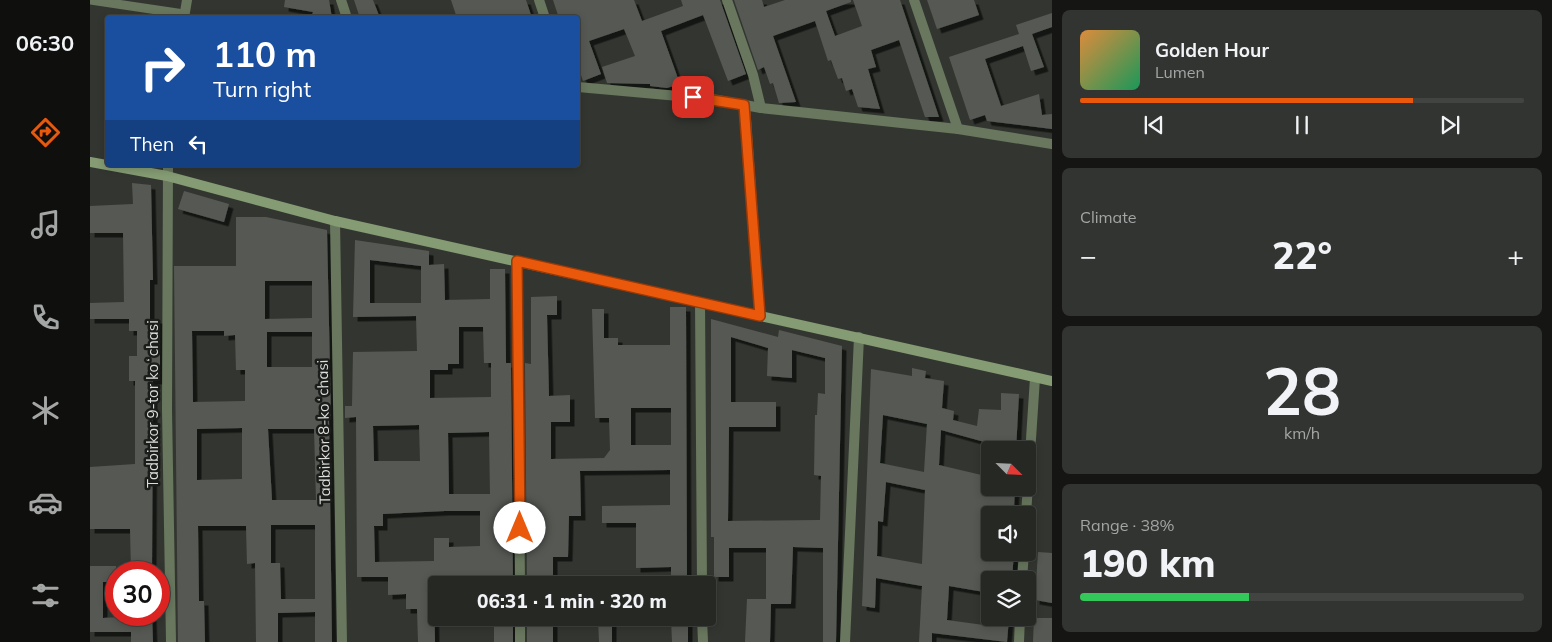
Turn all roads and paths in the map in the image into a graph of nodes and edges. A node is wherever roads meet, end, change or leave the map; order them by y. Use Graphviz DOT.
graph roads {
  1 [pos="90,0"];
  2 [pos="188,0"];
  3 [pos="341,0"];
  4 [pos="539,0"];
  5 [pos="727,0"];
  6 [pos="914,0"];
  7 [pos="178,15"];
  8 [pos="184,15"];
  9 [pos="347,15"];
  10 [pos="544,15"];
  11 [pos="580,87"];
  12 [pos="744,105"];
  13 [pos="761,108"];
  14 [pos="958,129"];
  15 [pos="1052,144"];
  16 [pos="90,162"];
  17 [pos="105,165"];
  18 [pos="118,167"];
  19 [pos="168,167"];
  20 [pos="167,176"];
  21 [pos="335,221"];
  22 [pos="517,261"];
  23 [pos="700,302"];
  24 [pos="760,316"];
  25 [pos="859,337"];
  26 [pos="1034,378"];
  27 [pos="1052,381"];
  28 [pos="1027,506"];
  29 [pos="520,576"];
  30 [pos="702,576"];
  31 [pos="520,626"];
  32 [pos="702,626"];
  33 [pos="1020,626"];
  34 [pos="171,642"];
  35 [pos="342,642"];
  36 [pos="520,642"];
  37 [pos="703,642"];
  38 [pos="845,642"];
  39 [pos="1019,642"];
  1 -- 7 [label="lane"];
  2 -- 8 [label="street"];
  3 -- 9 [label="street"];
  4 -- 10 [label="street"];
  5 -- 13 [label="street"];
  6 -- 14 [label="street"];
  11 -- 12 [label="street"];
  12 -- 13 [label="street"];
  12 -- 24 [label="street"];
  13 -- 14 [label="street"];
  14 -- 15 [label="street"];
  16 -- 17 [label="street"];
  18 -- 20 [label="street"];
  19 -- 20 [label="street, Tadbirkor 9-tor koʻchasi"];
  20 -- 21 [label="street"];
  20 -- 34 [label="street, Tadbirkor 9-tor koʻchasi"];
  21 -- 22 [label="street"];
  21 -- 35 [label="street, Tadbirkor 8-koʻchasi"];
  22 -- 23 [label="street"];
  22 -- 29 [label="street"];
  23 -- 24 [label="street"];
  23 -- 30 [label="street"];
  24 -- 25 [label="street"];
  25 -- 26 [label="street"];
  25 -- 38 [label="street"];
  26 -- 27 [label="street"];
  26 -- 28 [label="street"];
  31 -- 36 [label="street"];
  32 -- 37 [label="street"];
  33 -- 39 [label="street"];
}
